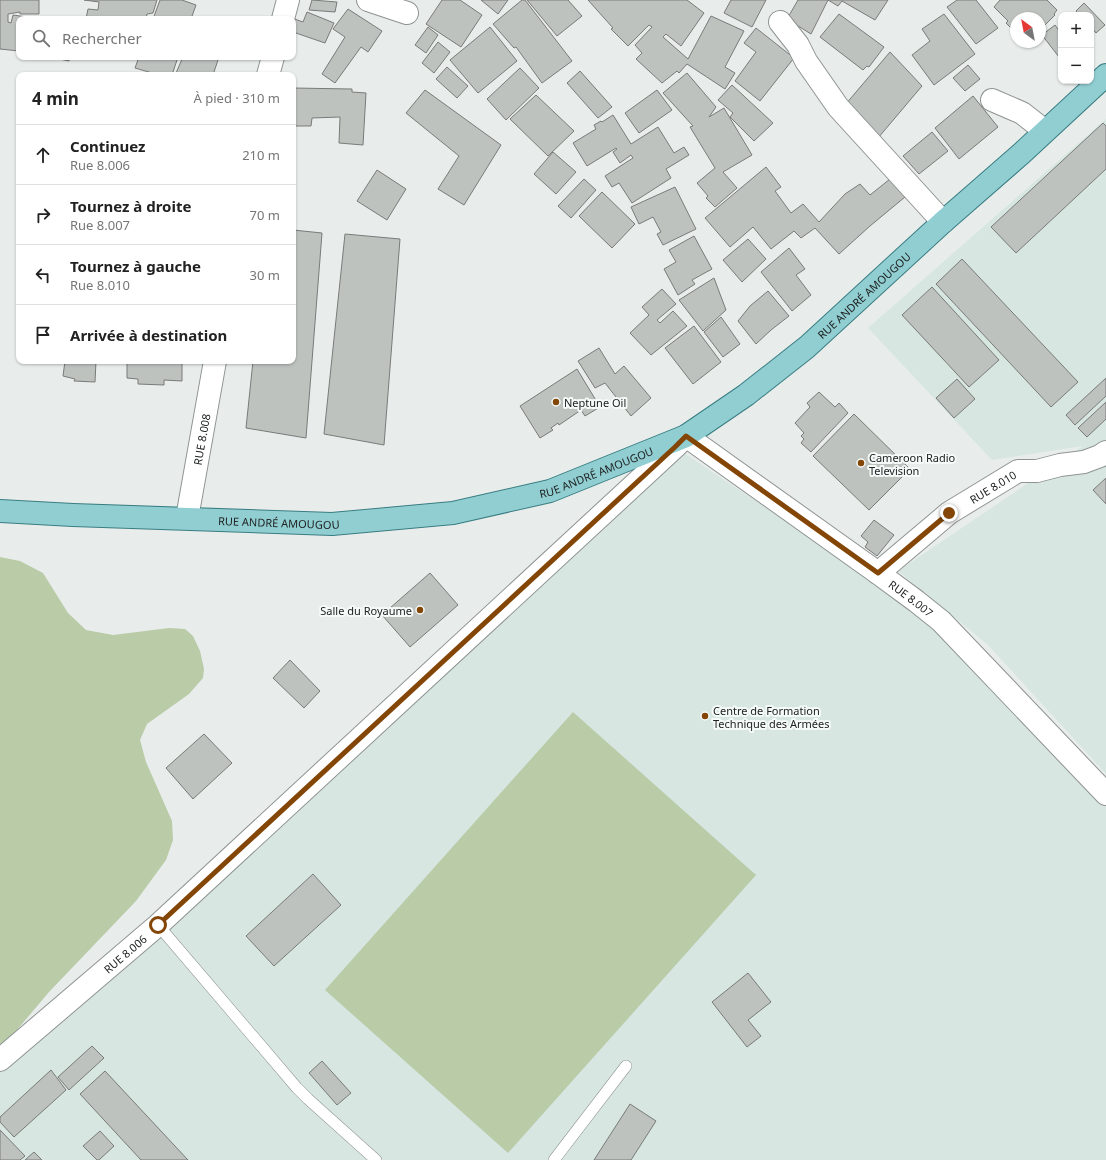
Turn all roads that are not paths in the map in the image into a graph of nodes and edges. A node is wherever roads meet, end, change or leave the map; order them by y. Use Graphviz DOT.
graph roads {
  1 [pos="288,0"];
  2 [pos="368,0"];
  3 [pos="407,13"];
  4 [pos="284,16"];
  5 [pos="780,22"];
  6 [pos="272,60"];
  7 [pos="269,72"];
  8 [pos="1103,84"];
  9 [pos="992,100"];
  10 [pos="1045,131"];
  11 [pos="943,222"];
  12 [pos="214,364"];
  13 [pos="686,436"];
  14 [pos="1106,452"];
  15 [pos="0,511"];
  16 [pos="187,518"];
  17 [pos="878,573"];
  18 [pos="1106,794"];
  19 [pos="158,925"];
  20 [pos="0,1060"];
  21 [pos="626,1066"];
  22 [pos="376,1160"];
  23 [pos="554,1160"];
  1 -- 4 [label="street"];
  2 -- 3 [label="street"];
  5 -- 11 [label="street"];
  6 -- 7 [label="street"];
  8 -- 10 [label="main road, RUE ANDRÉ AMOUGOU"];
  9 -- 10 [label="street"];
  10 -- 11 [label="main road, RUE ANDRÉ AMOUGOU"];
  11 -- 13 [label="main road, RUE ANDRÉ AMOUGOU"];
  12 -- 16 [label="street, RUE 8.008"];
  13 -- 16 [label="main road, RUE ANDRÉ AMOUGOU"];
  13 -- 17 [label="street, RUE 8.007"];
  13 -- 19 [label="street, RUE 8.006"];
  14 -- 17 [label="street, RUE 8.010"];
  15 -- 16 [label="main road, RUE ANDRÉ AMOUGOU"];
  17 -- 18 [label="street, RUE 8.007"];
  19 -- 20 [label="street, RUE 8.006"];
  19 -- 22 [label="lane"];
  21 -- 23 [label="lane"];
}
